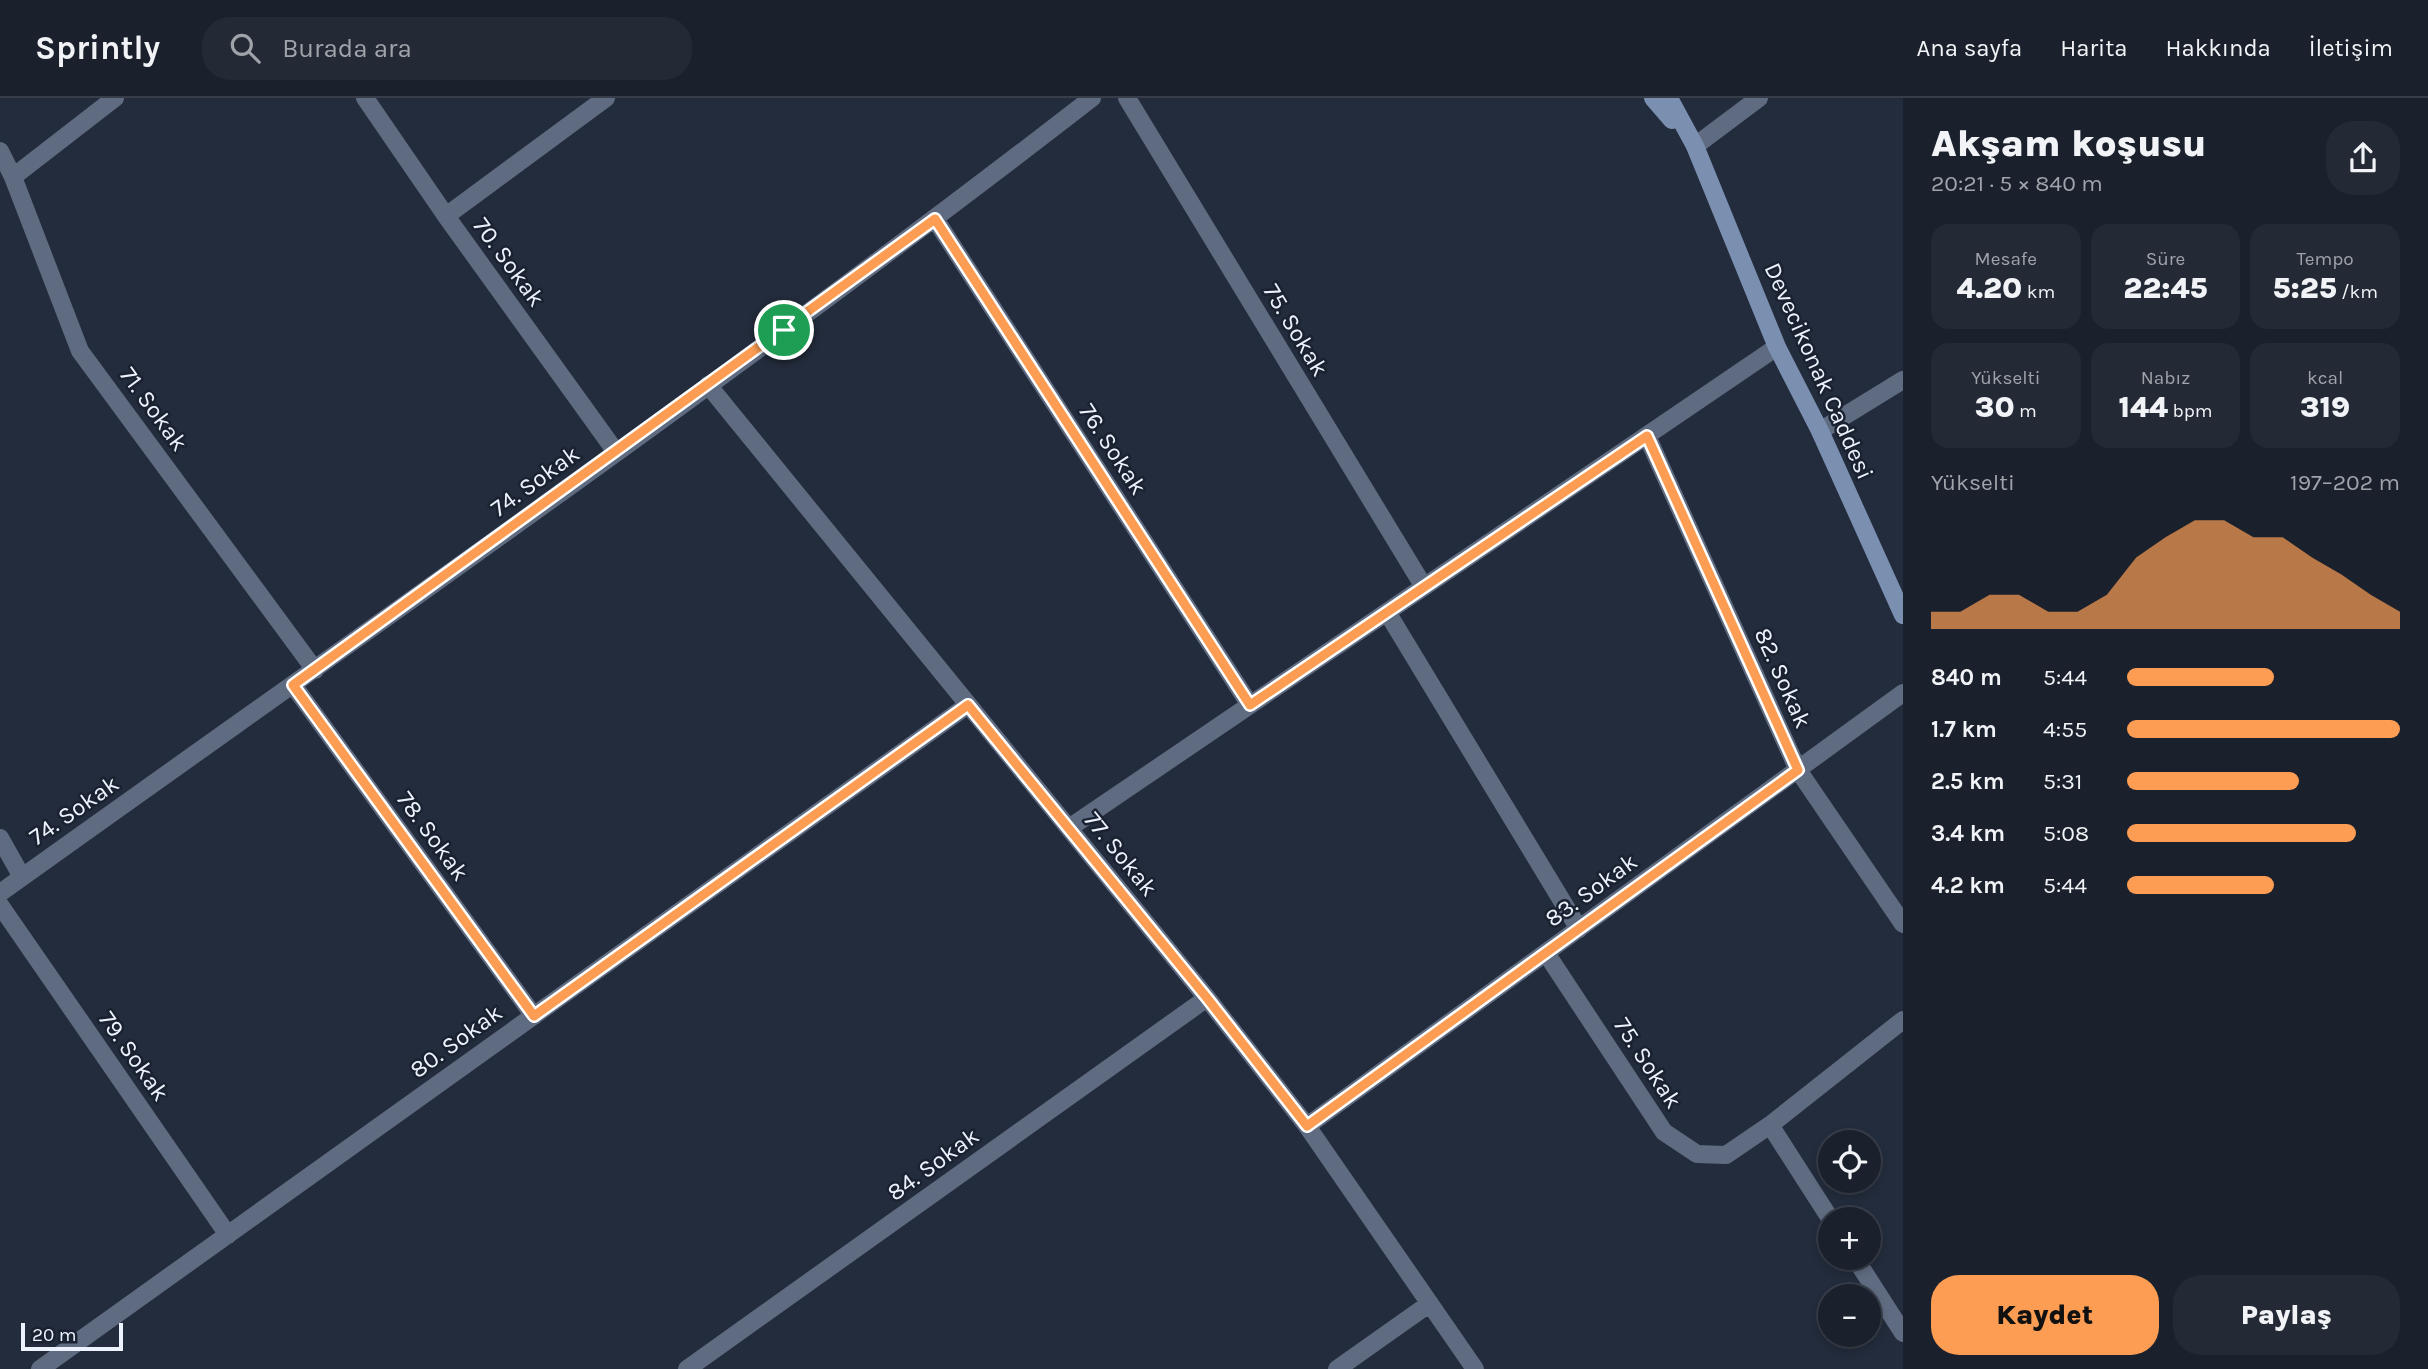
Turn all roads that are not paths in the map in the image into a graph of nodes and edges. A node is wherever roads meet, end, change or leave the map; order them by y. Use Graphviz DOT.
graph roads {
  1 [pos="115,98"];
  2 [pos="365,98"];
  3 [pos="606,98"];
  4 [pos="1092,98"];
  5 [pos="1127,98"];
  6 [pos="1653,98"];
  7 [pos="1669,98"];
  8 [pos="1759,98"];
  9 [pos="1695,146"];
  10 [pos="0,151"];
  11 [pos="13,177"];
  12 [pos="446,216"];
  13 [pos="935,219"];
  14 [pos="1777,346"];
  15 [pos="1903,380"];
  16 [pos="708,385"];
  17 [pos="1820,431"];
  18 [pos="1647,436"];
  19 [pos="617,452"];
  20 [pos="1423,587"];
  21 [pos="1387,612"];
  22 [pos="1903,615"];
  23 [pos="315,670"];
  24 [pos="293,685"];
  25 [pos="1903,693"];
  26 [pos="968,705"];
  27 [pos="1250,705"];
  28 [pos="1798,770"];
  29 [pos="1069,828"];
  30 [pos="0,838"];
  31 [pos="22,877"];
  32 [pos="0,892"];
  33 [pos="0,905"];
  34 [pos="1903,924"];
  35 [pos="1579,929"];
  36 [pos="1546,953"];
  37 [pos="1207,998"];
  38 [pos="534,1016"];
  39 [pos="1903,1020"];
  40 [pos="1770,1125"];
  41 [pos="1307,1126"];
  42 [pos="1823,1207"];
  43 [pos="228,1235"];
  44 [pos="1863,1270"];
  45 [pos="1429,1304"];
  46 [pos="1903,1333"];
  47 [pos="40,1369"];
  48 [pos="687,1369"];
  49 [pos="1337,1369"];
  50 [pos="1475,1369"];
  1 -- 11 [label="street"];
  2 -- 12 [label="street, 70. Sokak"];
  3 -- 12 [label="street"];
  4 -- 13 [label="street, 74. Sokak"];
  5 -- 20 [label="street, 75. Sokak"];
  6 -- 9 [label="main road"];
  7 -- 9 [label="main road"];
  8 -- 9 [label="street"];
  9 -- 14 [label="main road, Devecikonak Caddesi"];
  10 -- 11 [label="street, 71. Sokak"];
  11 -- 23 [label="street, 71. Sokak"];
  12 -- 19 [label="street, 70. Sokak"];
  13 -- 16 [label="street, 74. Sokak"];
  13 -- 27 [label="street, 76. Sokak"];
  14 -- 17 [label="main road, Devecikonak Caddesi"];
  14 -- 18 [label="street"];
  15 -- 17 [label="street"];
  16 -- 19 [label="street, 74. Sokak"];
  16 -- 26 [label="street, 77. Sokak"];
  17 -- 22 [label="main road, Devecikonak Caddesi"];
  18 -- 20 [label="street"];
  18 -- 28 [label="street, 82. Sokak"];
  19 -- 23 [label="street, 74. Sokak"];
  20 -- 21 [label="street"];
  21 -- 27 [label="street"];
  21 -- 35 [label="street"];
  23 -- 24 [label="street, 74. Sokak"];
  24 -- 31 [label="street, 74. Sokak"];
  24 -- 38 [label="street, 78. Sokak"];
  25 -- 28 [label="street, 83. Sokak"];
  26 -- 29 [label="street, 77. Sokak"];
  26 -- 38 [label="street, 80. Sokak"];
  27 -- 29 [label="street"];
  28 -- 34 [label="street, 82. Sokak"];
  28 -- 35 [label="street, 83. Sokak"];
  29 -- 37 [label="street, 77. Sokak"];
  30 -- 31 [label="street"];
  31 -- 32 [label="street, 74. Sokak"];
  33 -- 43 [label="street, 79. Sokak"];
  35 -- 36 [label="street, 83. Sokak"];
  36 -- 40 [label="street, 75. Sokak"];
  36 -- 41 [label="street, 83. Sokak"];
  37 -- 41 [label="street, 77. Sokak"];
  37 -- 48 [label="street, 84. Sokak"];
  38 -- 43 [label="street, 80. Sokak"];
  39 -- 40 [label="street"];
  40 -- 42 [label="street"];
  41 -- 45 [label="street, 77. Sokak"];
  43 -- 47 [label="street, 80. Sokak"];
  44 -- 46 [label="street"];
  45 -- 49 [label="street"];
  45 -- 50 [label="street, 77. Sokak"];
}
